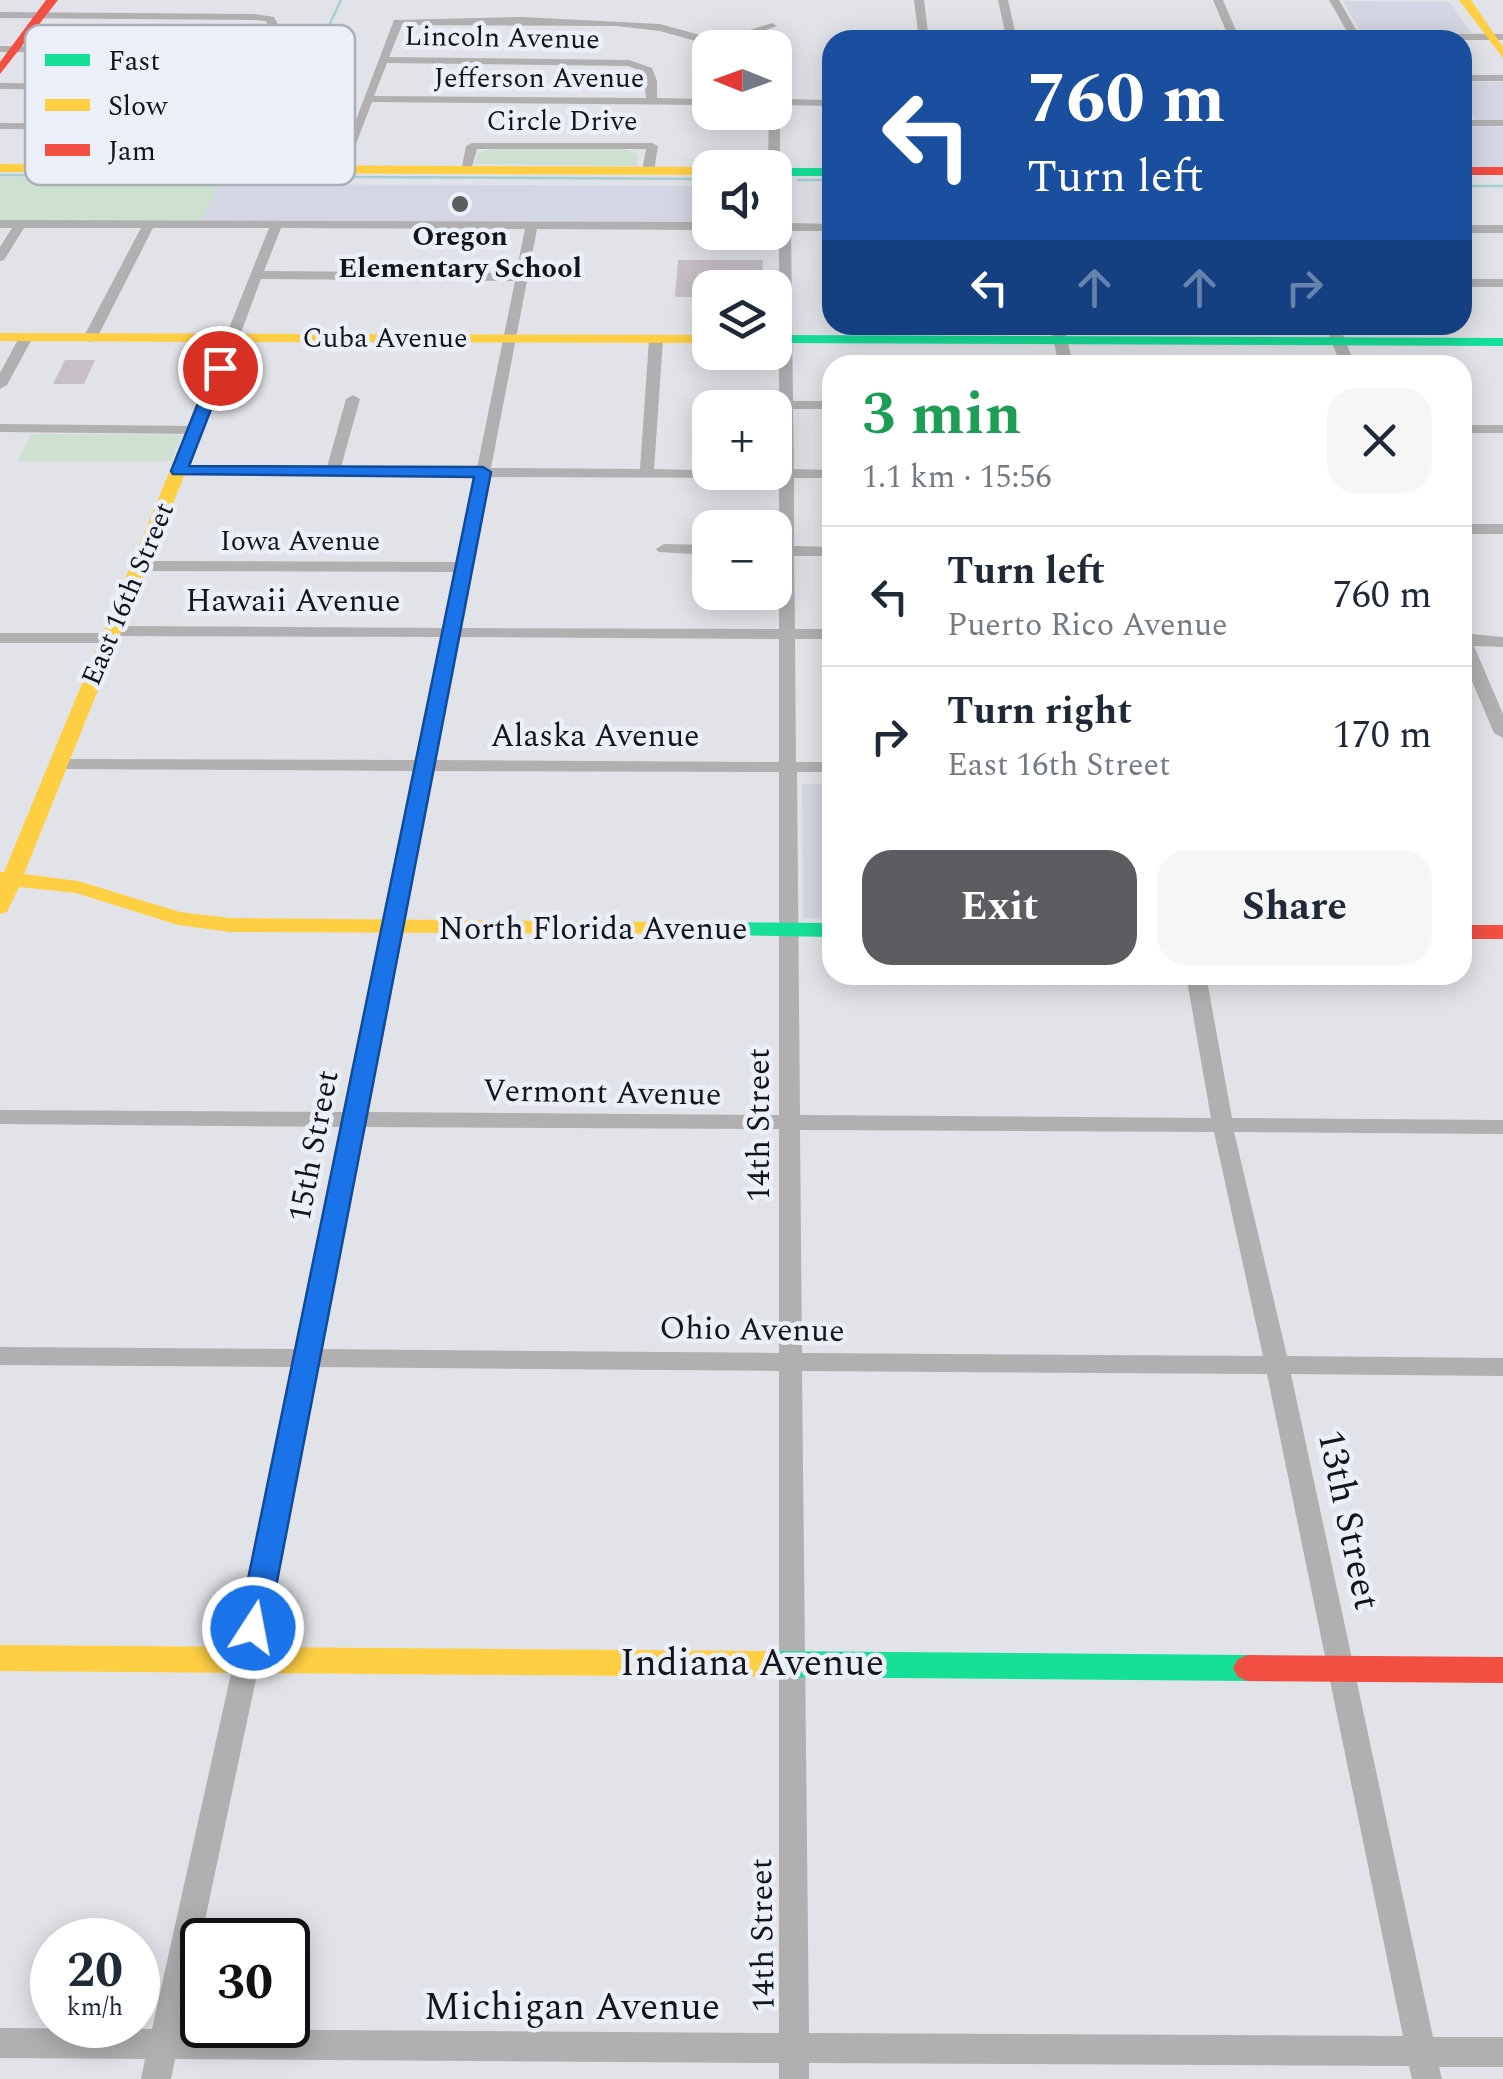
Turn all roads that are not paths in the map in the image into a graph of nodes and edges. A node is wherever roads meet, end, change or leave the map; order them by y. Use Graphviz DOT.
graph roads {
  1 [pos="918,0"];
  2 [pos="1003,0"];
  3 [pos="1218,0"];
  4 [pos="1334,0"];
  5 [pos="1466,0"];
  6 [pos="46,8"];
  7 [pos="0,15"];
  8 [pos="273,25"];
  9 [pos="772,26"];
  10 [pos="762,30"];
  11 [pos="922,30"];
  12 [pos="1009,30"];
  13 [pos="1231,30"];
  14 [pos="1351,30"];
  15 [pos="25,31"];
  16 [pos="692,35"];
  17 [pos="1472,42"];
  18 [pos="1499,43"];
  19 [pos="8,49"];
  20 [pos="383,60"];
  21 [pos="0,70"];
  22 [pos="1472,78"];
  23 [pos="1503,78"];
  24 [pos="0,86"];
  25 [pos="25,86"];
  26 [pos="368,99"];
  27 [pos="651,101"];
  28 [pos="692,102"];
  29 [pos="792,102"];
  30 [pos="822,102"];
  31 [pos="1472,122"];
  32 [pos="1503,123"];
  33 [pos="0,126"];
  34 [pos="25,126"];
  35 [pos="355,132"];
  36 [pos="0,168"];
  37 [pos="25,168"];
  38 [pos="355,170"];
  39 [pos="692,171"];
  40 [pos="1472,171"];
  41 [pos="1503,171"];
  42 [pos="792,172"];
  43 [pos="822,172"];
  44 [pos="0,224"];
  45 [pos="20,224"];
  46 [pos="149,224"];
  47 [pos="276,225"];
  48 [pos="532,226"];
  49 [pos="692,226"];
  50 [pos="792,227"];
  51 [pos="822,227"];
  52 [pos="1472,229"];
  53 [pos="1503,229"];
  54 [pos="0,257"];
  55 [pos="258,276"];
  56 [pos="520,277"];
  57 [pos="1472,283"];
  58 [pos="1503,283"];
  59 [pos="966,335"];
  60 [pos="1372,335"];
  61 [pos="0,337"];
  62 [pos="26,337"];
  63 [pos="90,338"];
  64 [pos="232,338"];
  65 [pos="510,338"];
  66 [pos="656,338"];
  67 [pos="692,339"];
  68 [pos="792,339"];
  69 [pos="1503,342"];
  70 [pos="0,385"];
  71 [pos="352,398"];
  72 [pos="792,405"];
  73 [pos="822,406"];
  74 [pos="0,428"];
  75 [pos="1472,429"];
  76 [pos="1503,429"];
  77 [pos="195,430"];
  78 [pos="179,471"];
  79 [pos="333,472"];
  80 [pos="483,472"];
  81 [pos="647,472"];
  82 [pos="692,473"];
  83 [pos="792,474"];
  84 [pos="822,474"];
  85 [pos="1472,529"];
  86 [pos="1503,529"];
  87 [pos="664,549"];
  88 [pos="692,550"];
  89 [pos="792,551"];
  90 [pos="822,551"];
  91 [pos="139,566"];
  92 [pos="461,566"];
  93 [pos="784,610"];
  94 [pos="450,632"];
  95 [pos="111,634"];
  96 [pos="786,634"];
  97 [pos="822,634"];
  98 [pos="0,638"];
  99 [pos="1472,640"];
  100 [pos="1503,642"];
  101 [pos="1472,661"];
  102 [pos="1503,733"];
  103 [pos="58,764"];
  104 [pos="422,765"];
  105 [pos="786,767"];
  106 [pos="822,767"];
  107 [pos="6,878"];
  108 [pos="0,907"];
  109 [pos="391,928"];
  110 [pos="788,930"];
  111 [pos="822,930"];
  112 [pos="1472,932"];
  113 [pos="1503,932"];
  114 [pos="1198,985"];
  115 [pos="0,1117"];
  116 [pos="352,1120"];
  117 [pos="788,1124"];
  118 [pos="1503,1127"];
  119 [pos="1223,1128"];
  120 [pos="0,1356"];
  121 [pos="306,1358"];
  122 [pos="790,1364"];
  123 [pos="1278,1366"];
  124 [pos="1503,1366"];
  125 [pos="0,1658"];
  126 [pos="247,1660"];
  127 [pos="790,1664"];
  128 [pos="1340,1668"];
  129 [pos="1503,1670"];
  130 [pos="0,2043"];
  131 [pos="163,2045"];
  132 [pos="1503,2052"];
  133 [pos="794,2064"];
  134 [pos="1424,2065"];
  135 [pos="156,2079"];
  1 -- 11 [label="street"];
  2 -- 12 [label="street"];
  3 -- 13 [label="street"];
  4 -- 14 [label="street"];
  5 -- 18 [label="street"];
  6 -- 7 [label="street"];
  6 -- 8 [label="street"];
  9 -- 10 [label="street"];
  15 -- 19 [label="street"];
  16 -- 20 [label="street"];
  17 -- 18 [label="street"];
  19 -- 21 [label="street"];
  20 -- 26 [label="street"];
  20 -- 27 [label="street, Lincoln Avenue"];
  22 -- 23 [label="street"];
  24 -- 25 [label="street"];
  26 -- 27 [label="street, Jefferson Avenue"];
  26 -- 35 [label="street"];
  27 -- 28 [label="street, Jefferson Avenue"];
  29 -- 30 [label="street"];
  31 -- 32 [label="street"];
  33 -- 34 [label="street"];
  36 -- 37 [label="street"];
  38 -- 39 [label="street"];
  40 -- 41 [label="street"];
  42 -- 43 [label="street"];
  44 -- 45 [label="street"];
  45 -- 46 [label="street"];
  45 -- 54 [label="street"];
  46 -- 47 [label="street"];
  46 -- 63 [label="street"];
  47 -- 48 [label="street"];
  47 -- 55 [label="street, East 16th Street"];
  48 -- 49 [label="street"];
  48 -- 56 [label="street, 15th Street"];
  50 -- 51 [label="street"];
  52 -- 53 [label="street"];
  55 -- 56 [label="street"];
  55 -- 64 [label="street, East 16th Street"];
  56 -- 65 [label="street, 15th Street"];
  57 -- 58 [label="street"];
  59 -- 68 [label="street"];
  60 -- 69 [label="street"];
  61 -- 62 [label="street, Cuba Avenue"];
  62 -- 63 [label="street, Cuba Avenue"];
  62 -- 70 [label="street"];
  63 -- 64 [label="street, Cuba Avenue"];
  64 -- 65 [label="street, Cuba Avenue"];
  64 -- 77 [label="street, East 16th Street"];
  65 -- 66 [label="street, Cuba Avenue"];
  65 -- 80 [label="street, 15th Street"];
  66 -- 67 [label="street, Cuba Avenue"];
  66 -- 81 [label="street"];
  71 -- 79 [label="street"];
  72 -- 73 [label="street"];
  74 -- 77 [label="street"];
  75 -- 76 [label="street"];
  77 -- 78 [label="street, East 16th Street"];
  78 -- 79 [label="street"];
  78 -- 91 [label="street, East 16th Street"];
  79 -- 80 [label="street"];
  80 -- 81 [label="street"];
  80 -- 92 [label="street, 15th Street"];
  81 -- 82 [label="street"];
  83 -- 84 [label="street"];
  85 -- 86 [label="street"];
  87 -- 88 [label="street"];
  89 -- 90 [label="street"];
  91 -- 92 [label="street, Iowa Avenue"];
  91 -- 95 [label="street, East 16th Street"];
  92 -- 94 [label="street, 15th Street"];
  93 -- 96 [label="street, 14th Street"];
  94 -- 95 [label="street, Hawaii Avenue"];
  94 -- 96 [label="street, Hawaii Avenue"];
  94 -- 104 [label="street, 15th Street"];
  95 -- 98 [label="street, Hawaii Avenue"];
  95 -- 103 [label="street, East 16th Street"];
  96 -- 97 [label="street, Hawaii Avenue"];
  96 -- 105 [label="street, 14th Street"];
  99 -- 100 [label="street"];
  101 -- 102 [label="street"];
  103 -- 104 [label="street, Alaska Avenue"];
  103 -- 107 [label="street, East 16th Street"];
  104 -- 105 [label="street, Alaska Avenue"];
  104 -- 109 [label="street, 15th Street"];
  105 -- 106 [label="street, Alaska Avenue"];
  105 -- 110 [label="street, 14th Street"];
  107 -- 108 [label="street, East 16th Street"];
  107 -- 109 [label="street, North Florida Avenue"];
  109 -- 110 [label="street, North Florida Avenue"];
  109 -- 116 [label="street, 15th Street"];
  110 -- 111 [label="street, North Florida Avenue"];
  110 -- 117 [label="street, 14th Street"];
  112 -- 113 [label="street"];
  114 -- 119 [label="street, 13th Street"];
  115 -- 116 [label="street, Vermont Avenue"];
  116 -- 117 [label="street, Vermont Avenue"];
  116 -- 121 [label="street, 15th Street"];
  117 -- 119 [label="street, Vermont Avenue"];
  117 -- 122 [label="street, 14th Street"];
  118 -- 119 [label="street, Vermont Avenue"];
  119 -- 123 [label="street, 13th Street"];
  120 -- 121 [label="street, Ohio Avenue"];
  121 -- 122 [label="street, Ohio Avenue"];
  121 -- 126 [label="street, 15th Street"];
  122 -- 123 [label="street, Ohio Avenue"];
  122 -- 127 [label="street, 14th Street"];
  123 -- 124 [label="street, Ohio Avenue"];
  123 -- 128 [label="street, 13th Street"];
  125 -- 126 [label="street, Indiana Avenue"];
  126 -- 127 [label="street, Indiana Avenue"];
  126 -- 131 [label="street, 15th Street"];
  127 -- 128 [label="street, Indiana Avenue"];
  127 -- 133 [label="street, 14th Street"];
  128 -- 129 [label="street, Indiana Avenue"];
  128 -- 134 [label="street, 13th Street"];
  130 -- 131 [label="street, Michigan Avenue"];
  131 -- 133 [label="street, Michigan Avenue"];
  131 -- 135 [label="street, 15th Street"];
  132 -- 134 [label="street, Michigan Avenue"];
  133 -- 134 [label="street, Michigan Avenue"];
}
